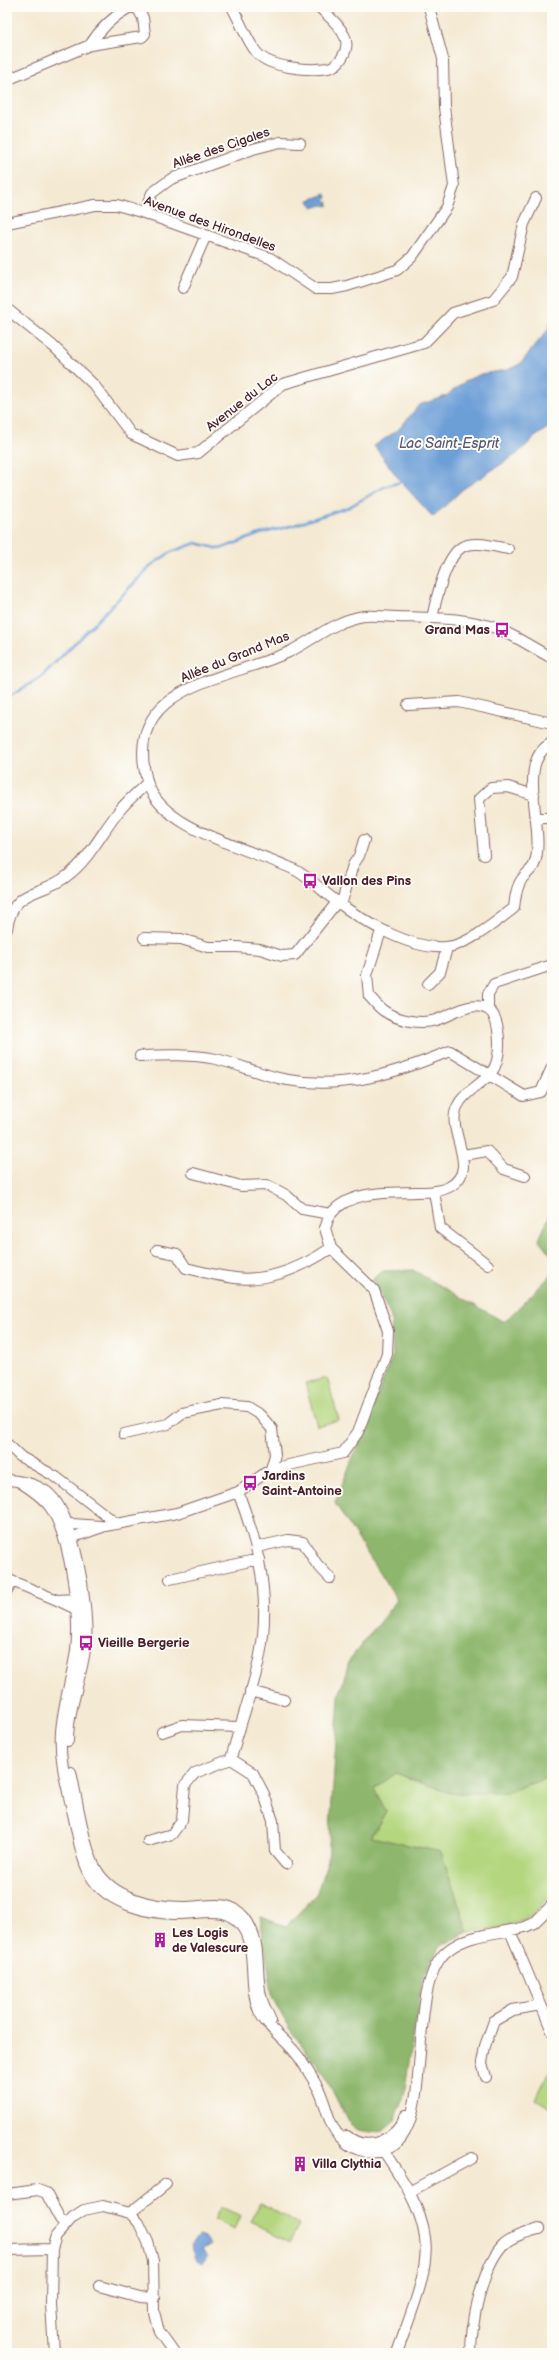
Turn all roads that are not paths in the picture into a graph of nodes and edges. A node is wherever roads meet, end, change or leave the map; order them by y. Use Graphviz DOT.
graph roads {
  1 [pos="232,7"];
  2 [pos="319,7"];
  3 [pos="429,7"];
  4 [pos="90,44"];
  5 [pos="7,80"];
  6 [pos="300,143"];
  7 [pos="536,198"];
  8 [pos="144,213"];
  9 [pos="7,223"];
  10 [pos="206,235"];
  11 [pos="183,288"];
  12 [pos="7,309"];
  13 [pos="508,549"];
  14 [pos="432,618"];
  15 [pos="552,658"];
  16 [pos="408,704"];
  17 [pos="552,723"];
  18 [pos="552,743"];
  19 [pos="147,784"];
  20 [pos="534,796"];
  21 [pos="536,818"];
  22 [pos="552,818"];
  23 [pos="364,840"];
  24 [pos="484,855"];
  25 [pos="339,904"];
  26 [pos="7,929"];
  27 [pos="381,931"];
  28 [pos="144,938"];
  29 [pos="447,948"];
  30 [pos="552,965"];
  31 [pos="428,984"];
  32 [pos="488,1009"];
  33 [pos="140,1056"];
  34 [pos="552,1067"];
  35 [pos="491,1074"];
  36 [pos="464,1155"];
  37 [pos="193,1173"];
  38 [pos="525,1176"];
  39 [pos="434,1191"];
  40 [pos="331,1214"];
  41 [pos="331,1248"];
  42 [pos="156,1250"];
  43 [pos="488,1265"];
  44 [pos="124,1434"];
  45 [pos="7,1444"];
  46 [pos="271,1469"];
  47 [pos="7,1480"];
  48 [pos="238,1492"];
  49 [pos="117,1524"];
  50 [pos="65,1533"];
  51 [pos="257,1547"];
  52 [pos="259,1559"];
  53 [pos="170,1578"];
  54 [pos="330,1578"];
  55 [pos="10,1580"];
  56 [pos="7,1591"];
  57 [pos="79,1602"];
  58 [pos="250,1691"];
  59 [pos="284,1700"];
  60 [pos="239,1727"];
  61 [pos="162,1732"];
  62 [pos="231,1759"];
  63 [pos="148,1841"];
  64 [pos="286,1864"];
  65 [pos="552,1905"];
  66 [pos="510,1932"];
  67 [pos="540,2005"];
  68 [pos="275,2029"];
  69 [pos="552,2031"];
  70 [pos="486,2077"];
  71 [pos="386,2145"];
  72 [pos="472,2158"];
  73 [pos="166,2184"];
  74 [pos="409,2192"];
  75 [pos="7,2194"];
  76 [pos="130,2213"];
  77 [pos="65,2224"];
  78 [pos="539,2229"];
  79 [pos="52,2249"];
  80 [pos="8,2253"];
  81 [pos="99,2286"];
  82 [pos="155,2298"];
  83 [pos="54,2353"];
  84 [pos="174,2353"];
  85 [pos="396,2353"];
  86 [pos="471,2353"];
  1 -- 2 [label="street"];
  3 -- 10 [label="street, Avenue des Hirondelles"];
  4 -- 4 [label="street"];
  4 -- 5 [label="street"];
  6 -- 8 [label="street, Allée des Cigales"];
  7 -- 12 [label="street, Avenue du Lac"];
  8 -- 9 [label="street, Avenue des Hirondelles"];
  8 -- 10 [label="street, Avenue des Hirondelles"];
  10 -- 11 [label="street"];
  13 -- 14 [label="street"];
  14 -- 15 [label="street, Allée du Grand Mas"];
  14 -- 19 [label="street, Allée du Grand Mas"];
  16 -- 17 [label="street"];
  18 -- 20 [label="street"];
  19 -- 25 [label="street, Allée du Grand Mas"];
  19 -- 26 [label="street"];
  20 -- 21 [label="street"];
  20 -- 24 [label="street"];
  21 -- 22 [label="street"];
  21 -- 29 [label="street"];
  23 -- 25 [label="street"];
  25 -- 27 [label="street, Allée du Grand Mas"];
  25 -- 28 [label="street"];
  27 -- 29 [label="street, Allée du Grand Mas"];
  27 -- 32 [label="street"];
  29 -- 31 [label="street"];
  30 -- 32 [label="street"];
  32 -- 35 [label="street"];
  33 -- 35 [label="street"];
  34 -- 35 [label="street"];
  35 -- 36 [label="street"];
  36 -- 38 [label="street"];
  36 -- 39 [label="street"];
  37 -- 40 [label="street"];
  39 -- 40 [label="street"];
  39 -- 43 [label="street"];
  40 -- 41 [label="street"];
  41 -- 42 [label="street"];
  41 -- 46 [label="street"];
  44 -- 46 [label="street"];
  45 -- 49 [label="street"];
  46 -- 48 [label="street"];
  47 -- 50 [label="street"];
  48 -- 49 [label="street"];
  48 -- 51 [label="street"];
  49 -- 50 [label="street"];
  50 -- 57 [label="street"];
  51 -- 52 [label="street"];
  51 -- 54 [label="street"];
  52 -- 53 [label="street"];
  52 -- 58 [label="street"];
  55 -- 56 [label="street"];
  55 -- 57 [label="street"];
  57 -- 68 [label="street"];
  57 -- 68 [label="street"];
  58 -- 59 [label="street"];
  58 -- 60 [label="street"];
  60 -- 61 [label="street"];
  60 -- 62 [label="street"];
  62 -- 63 [label="street"];
  62 -- 64 [label="street"];
  65 -- 66 [label="street"];
  66 -- 67 [label="street"];
  66 -- 71 [label="street"];
  67 -- 69 [label="street"];
  67 -- 70 [label="street"];
  68 -- 71 [label="street"];
  71 -- 74 [label="street"];
  72 -- 74 [label="street"];
  73 -- 76 [label="street"];
  74 -- 85 [label="street"];
  75 -- 77 [label="street"];
  76 -- 77 [label="street"];
  76 -- 82 [label="street"];
  77 -- 79 [label="street"];
  78 -- 86 [label="street"];
  79 -- 80 [label="street"];
  79 -- 83 [label="street"];
  81 -- 82 [label="street"];
  82 -- 84 [label="street"];
}
